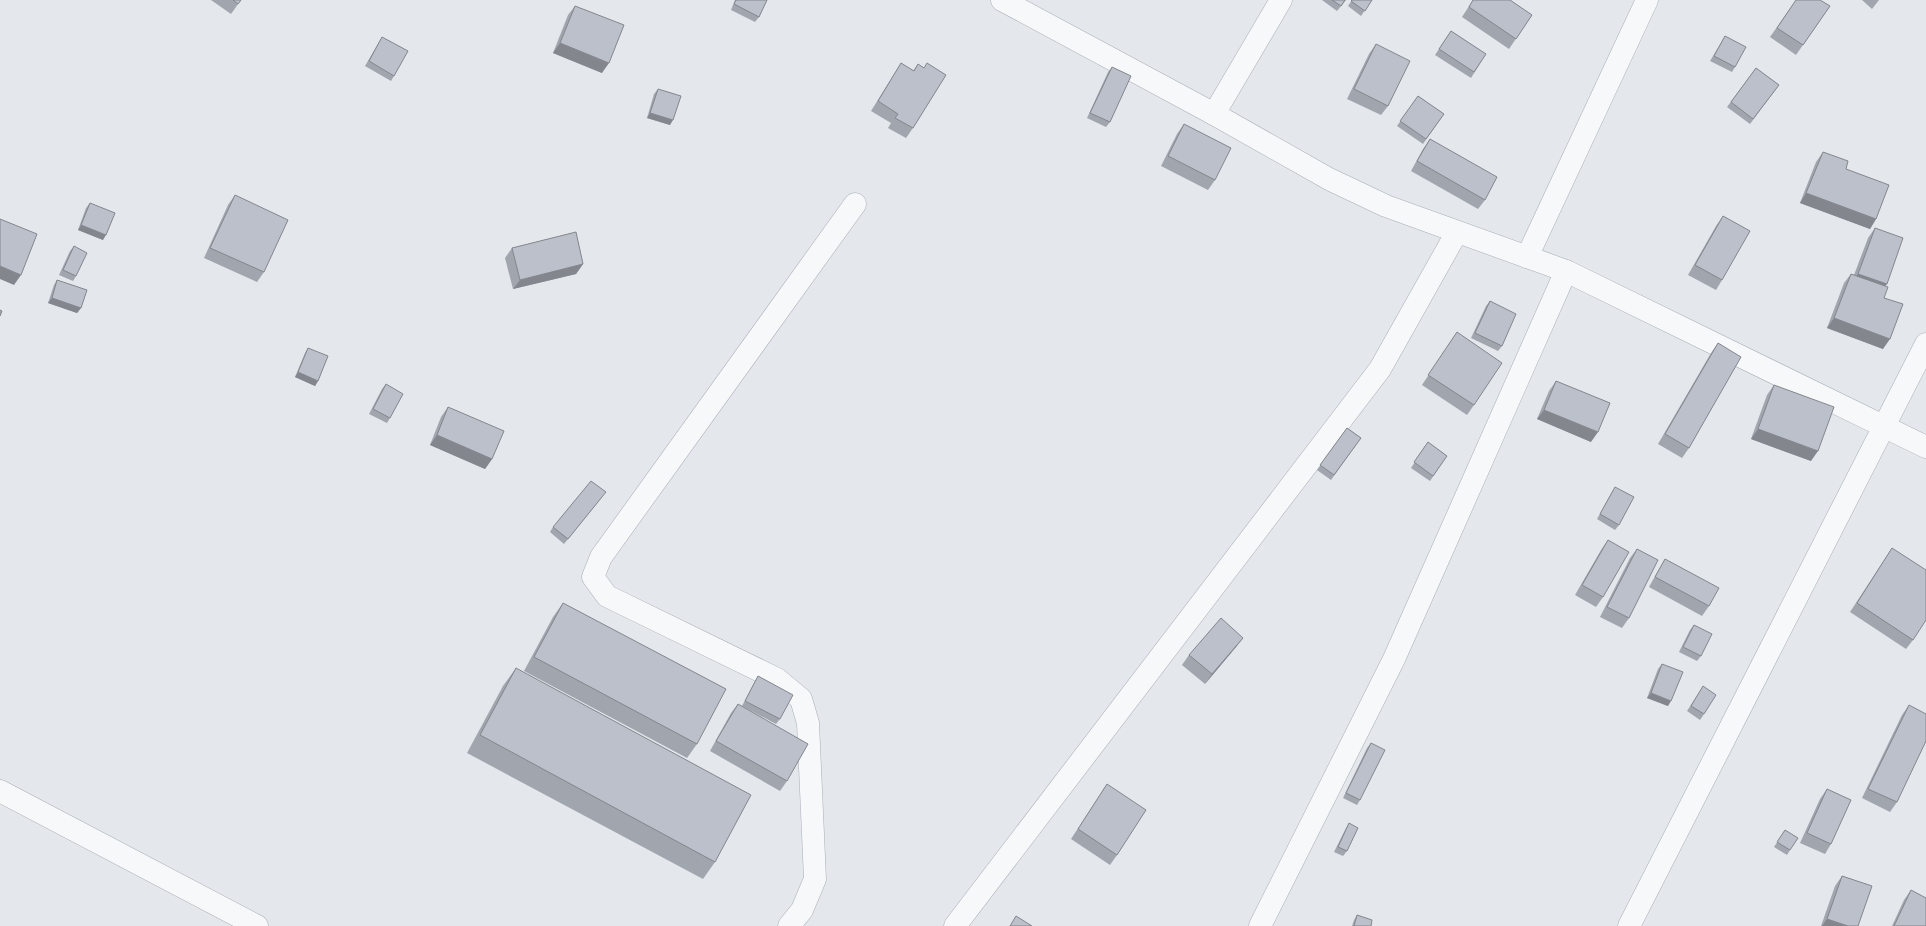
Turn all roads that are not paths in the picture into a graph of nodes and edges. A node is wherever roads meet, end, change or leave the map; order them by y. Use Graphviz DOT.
graph roads {
  1 [pos="1002,0"];
  2 [pos="1281,0"];
  3 [pos="1647,0"];
  4 [pos="1214,114"];
  5 [pos="855,204"];
  6 [pos="1457,232"];
  7 [pos="1527,257"];
  8 [pos="1566,271"];
  9 [pos="1926,344"];
  10 [pos="1883,425"];
  11 [pos="1926,447"];
  12 [pos="0,791"];
  13 [pos="257,926"];
  14 [pos="789,926"];
  15 [pos="955,926"];
  16 [pos="1260,926"];
  17 [pos="1629,926"];
  1 -- 4 [label="street"];
  2 -- 4 [label="street"];
  3 -- 7 [label="street"];
  4 -- 6 [label="street"];
  5 -- 14 [label="street"];
  6 -- 7 [label="street"];
  6 -- 15 [label="street"];
  7 -- 8 [label="street"];
  8 -- 10 [label="street"];
  8 -- 16 [label="street"];
  9 -- 10 [label="street"];
  10 -- 11 [label="street"];
  10 -- 17 [label="street"];
  12 -- 13 [label="street"];
}
